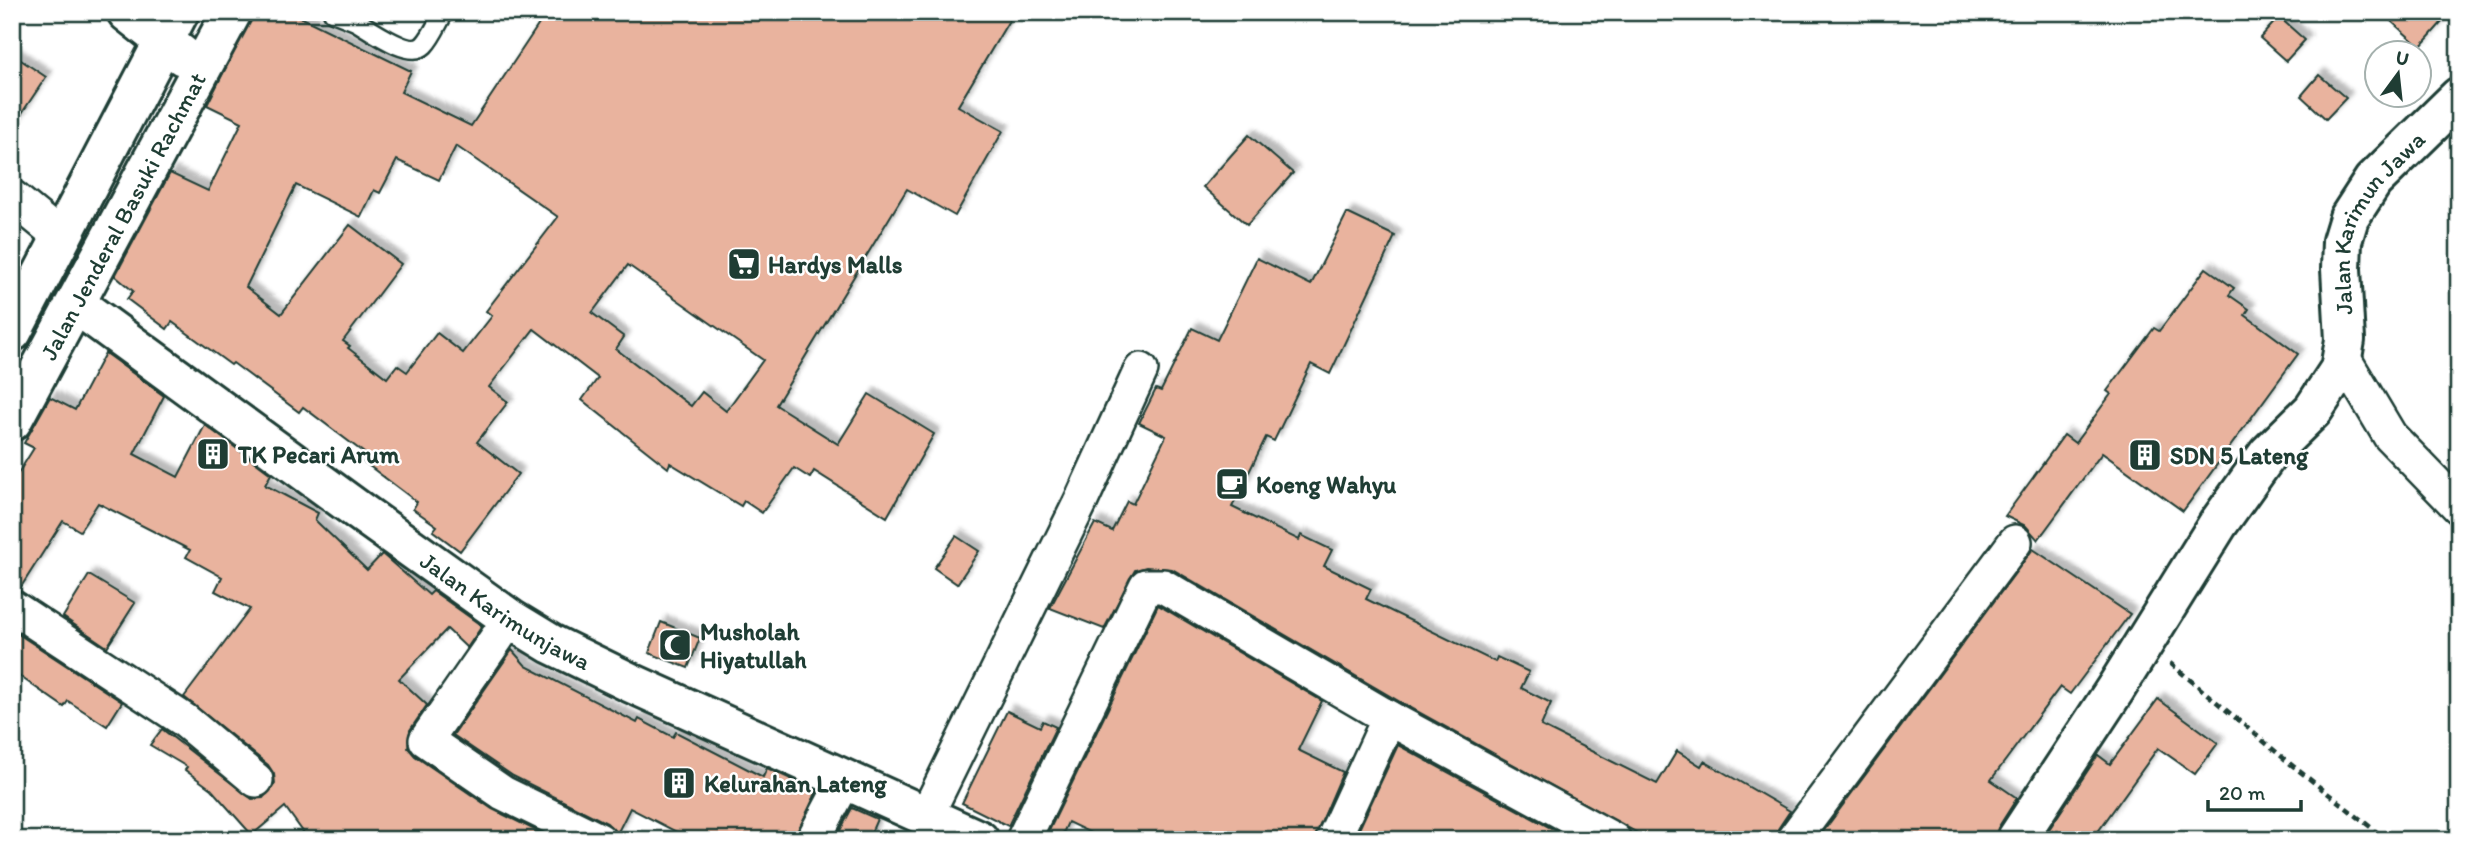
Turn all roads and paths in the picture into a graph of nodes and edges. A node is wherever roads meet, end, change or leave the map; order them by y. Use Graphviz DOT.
graph roads {
  1 [pos="127,12"];
  2 [pos="232,12"];
  3 [pos="333,12"];
  4 [pos="444,12"];
  5 [pos="358,16"];
  6 [pos="172,27"];
  7 [pos="201,70"];
  8 [pos="2459,97"];
  9 [pos="12,197"];
  10 [pos="62,238"];
  11 [pos="77,305"];
  12 [pos="12,332"];
  13 [pos="2342,364"];
  14 [pos="1141,370"];
  15 [pos="12,421"];
  16 [pos="2459,507"];
  17 [pos="2015,542"];
  18 [pos="12,607"];
  19 [pos="510,618"];
  20 [pos="2145,642"];
  21 [pos="1389,718"];
  22 [pos="256,779"];
  23 [pos="845,780"];
  24 [pos="926,816"];
  25 [pos="599,840"];
  26 [pos="813,840"];
  27 [pos="979,840"];
  28 [pos="1023,840"];
  29 [pos="1333,840"];
  30 [pos="1614,840"];
  31 [pos="1793,840"];
  32 [pos="2016,840"];
  33 [pos="2387,840"];
  1 -- 6 [label="street"];
  2 -- 7 [label="street, Jalan Jenderal Basuki Rachmat"];
  3 -- 5 [label="lane"];
  4 -- 5 [label="lane"];
  6 -- 7 [label="street"];
  6 -- 10 [label="street, Jalan Jenderal Basuki Rachmat"];
  7 -- 11 [label="street, Jalan Jenderal Basuki Rachmat"];
  8 -- 13 [label="street, Jalan Karimun Jawa"];
  9 -- 10 [label="street"];
  10 -- 12 [label="street, Jalan Jenderal Basuki Rachmat"];
  11 -- 15 [label="street, Jalan Jenderal Basuki Rachmat"];
  11 -- 19 [label="street, Jalan Karimunjawa"];
  13 -- 16 [label="street"];
  13 -- 20 [label="street"];
  14 -- 24 [label="street"];
  17 -- 31 [label="street"];
  18 -- 22 [label="street"];
  19 -- 23 [label="street, Jalan Karimunjawa"];
  19 -- 25 [label="street"];
  20 -- 32 [label="street"];
  20 -- 33 [label="path"];
  21 -- 28 [label="street"];
  21 -- 29 [label="street"];
  21 -- 30 [label="street"];
  23 -- 24 [label="street, Jalan Karimunjawa"];
  23 -- 26 [label="street"];
  24 -- 27 [label="street, Jalan Karimunjawa"];
}
